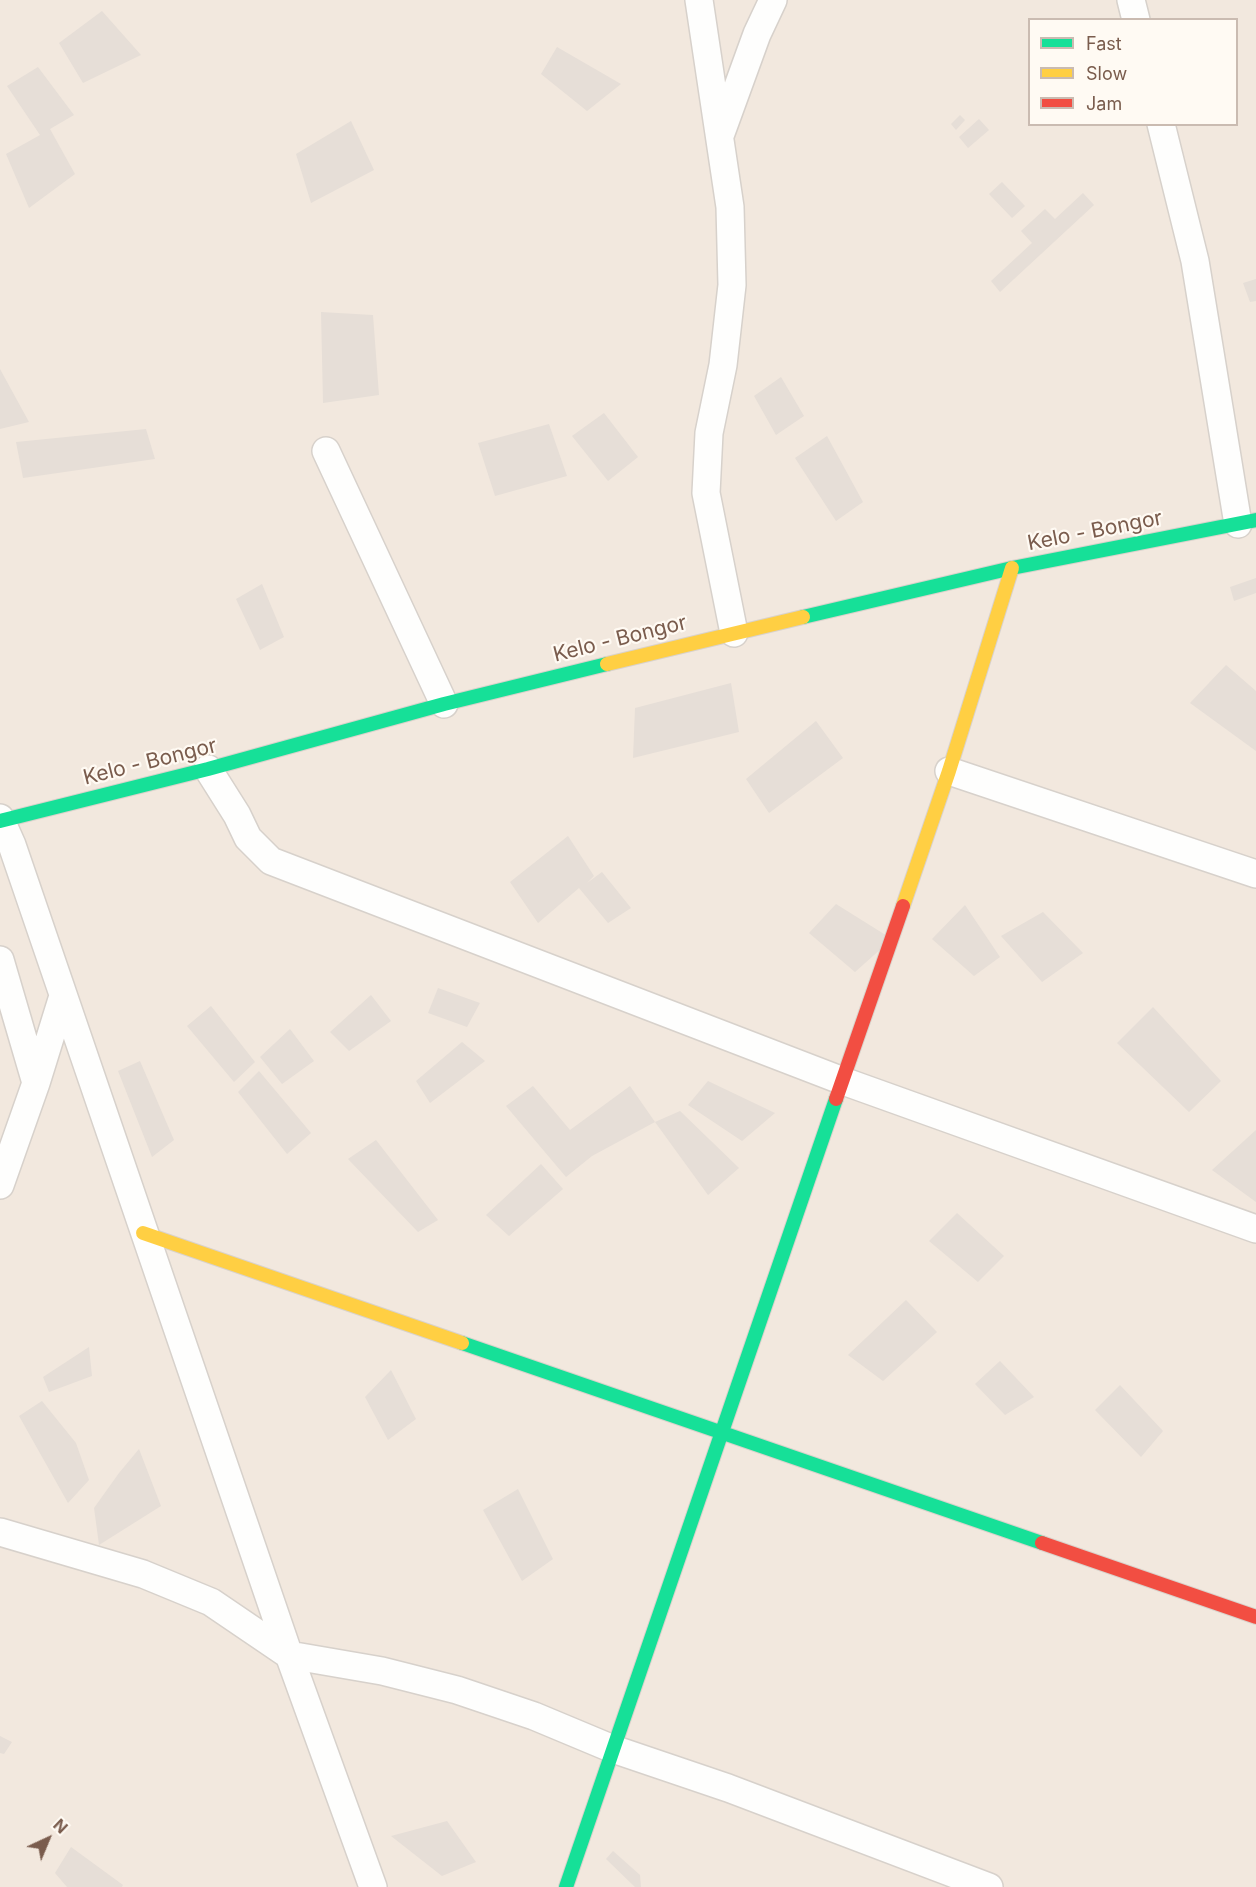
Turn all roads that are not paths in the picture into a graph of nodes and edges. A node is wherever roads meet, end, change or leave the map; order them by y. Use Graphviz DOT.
graph roads {
  1 [pos="699,0"];
  2 [pos="773,0"];
  3 [pos="1131,0"];
  4 [pos="1136,18"];
  5 [pos="1161,126"];
  6 [pos="720,136"];
  7 [pos="326,451"];
  8 [pos="1247,522"];
  9 [pos="1012,568"];
  10 [pos="734,633"];
  11 [pos="444,704"];
  12 [pos="208,769"];
  13 [pos="949,771"];
  14 [pos="0,820"];
  15 [pos="1256,874"];
  16 [pos="0,960"];
  17 [pos="63,996"];
  18 [pos="843,1080"];
  19 [pos="36,1083"];
  20 [pos="3,1167"];
  21 [pos="1256,1229"];
  22 [pos="143,1233"];
  23 [pos="722,1434"];
  24 [pos="0,1532"];
  25 [pos="1256,1617"];
  26 [pos="289,1655"];
  27 [pos="613,1749"];
  28 [pos="373,1887"];
  29 [pos="566,1887"];
  30 [pos="989,1887"];
  1 -- 6 [label="street"];
  2 -- 6 [label="street"];
  3 -- 4 [label="street"];
  5 -- 8 [label="street"];
  6 -- 10 [label="street"];
  7 -- 11 [label="street"];
  8 -- 9 [label="main road, Kelo - Bongor"];
  9 -- 10 [label="main road, Kelo - Bongor"];
  9 -- 13 [label="main road"];
  10 -- 11 [label="main road, Kelo - Bongor"];
  11 -- 12 [label="main road, Kelo - Bongor"];
  12 -- 14 [label="main road, Kelo - Bongor"];
  12 -- 18 [label="street"];
  13 -- 15 [label="street"];
  13 -- 18 [label="main road"];
  14 -- 17 [label="street"];
  16 -- 19 [label="street"];
  17 -- 19 [label="street"];
  17 -- 22 [label="street"];
  18 -- 21 [label="street"];
  18 -- 23 [label="main road"];
  19 -- 20 [label="street"];
  22 -- 23 [label="main road"];
  22 -- 26 [label="street"];
  23 -- 25 [label="main road"];
  23 -- 27 [label="main road"];
  24 -- 26 [label="street"];
  26 -- 27 [label="street"];
  26 -- 28 [label="street"];
  27 -- 29 [label="main road"];
  27 -- 30 [label="street"];
}
